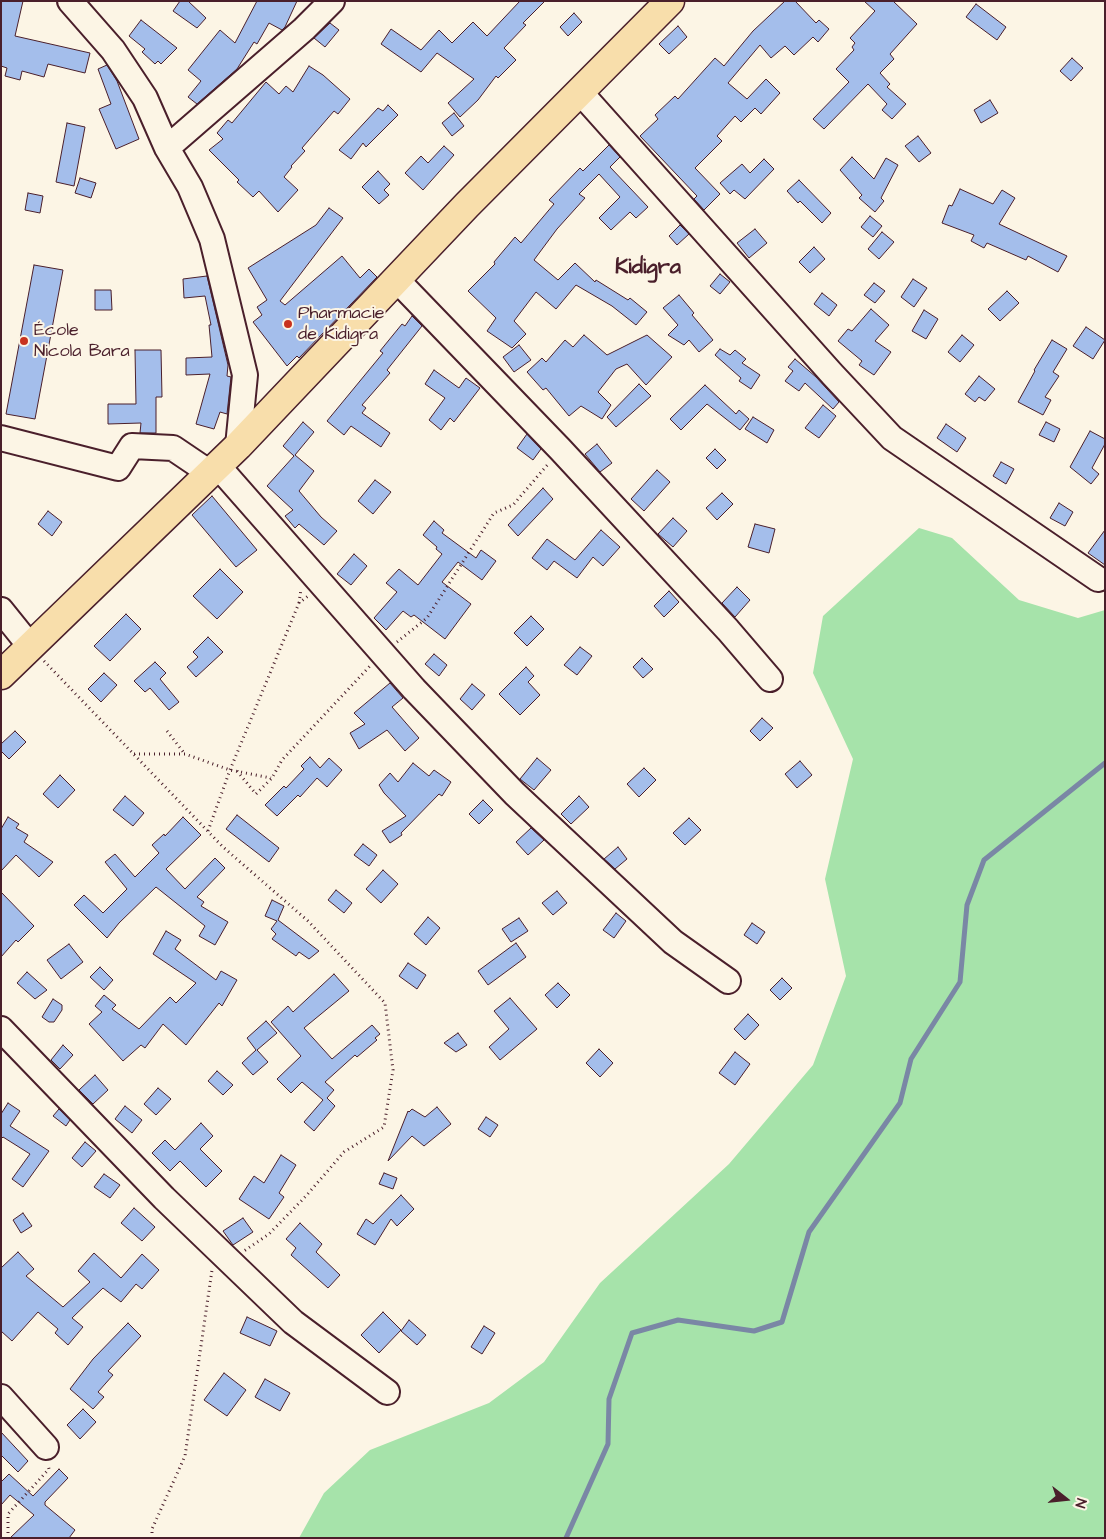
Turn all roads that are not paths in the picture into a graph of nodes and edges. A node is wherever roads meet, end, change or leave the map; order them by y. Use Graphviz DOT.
graph roads {
  1 [pos="70,1"];
  2 [pos="332,1"];
  3 [pos="670,1"];
  4 [pos="580,92"];
  5 [pos="167,148"];
  6 [pos="396,279"];
  7 [pos="1,438"];
  8 [pos="238,446"];
  9 [pos="213,469"];
  10 [pos="1098,579"];
  11 [pos="1,610"];
  12 [pos="30,646"];
  13 [pos="1,675"];
  14 [pos="770,679"];
  15 [pos="728,981"];
  16 [pos="1,1029"];
  17 [pos="387,1392"];
  18 [pos="1,1396"];
  19 [pos="46,1447"];
  1 -- 5 [label="street"];
  2 -- 5 [label="street"];
  3 -- 4 [label="main road"];
  4 -- 6 [label="main road"];
  4 -- 10 [label="street"];
  5 -- 8 [label="street"];
  6 -- 8 [label="main road"];
  6 -- 14 [label="street"];
  7 -- 9 [label="street"];
  8 -- 9 [label="main road"];
  9 -- 12 [label="main road"];
  9 -- 15 [label="street"];
  11 -- 12 [label="street"];
  12 -- 13 [label="main road"];
  16 -- 17 [label="street"];
  18 -- 19 [label="street"];
}
